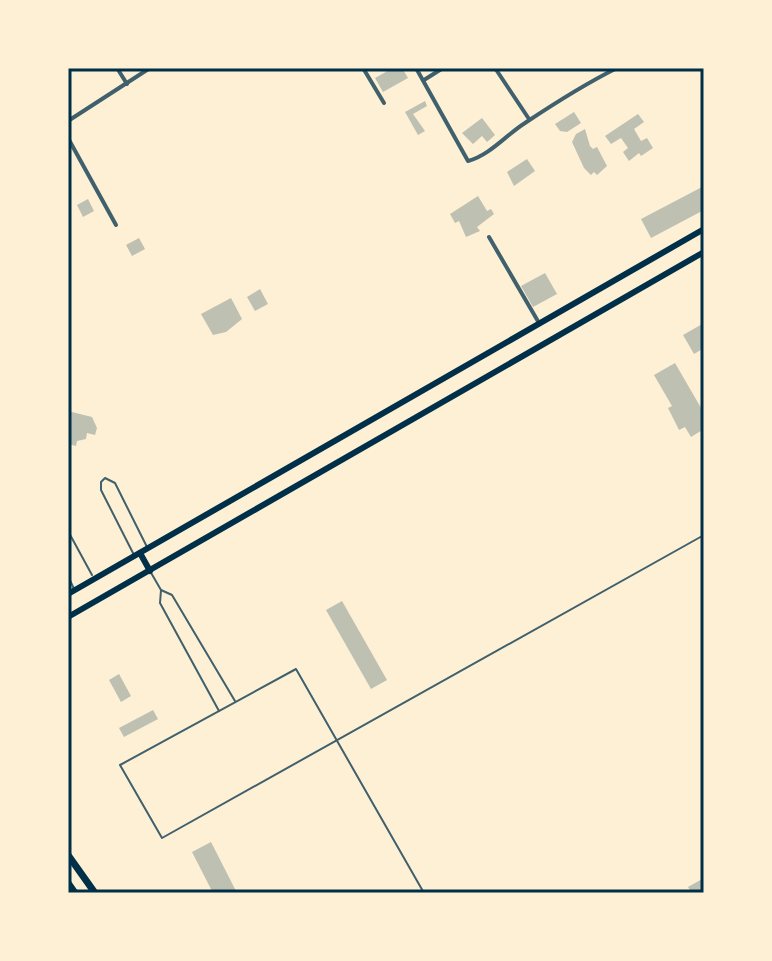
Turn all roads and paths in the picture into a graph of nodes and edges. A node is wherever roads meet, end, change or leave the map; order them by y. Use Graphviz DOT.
graph roads {
  1 [pos="117,68"];
  2 [pos="150,68"];
  3 [pos="363,68"];
  4 [pos="416,68"];
  5 [pos="443,68"];
  6 [pos="495,68"];
  7 [pos="617,68"];
  8 [pos="424,80"];
  9 [pos="127,84"];
  10 [pos="384,103"];
  11 [pos="529,120"];
  12 [pos="68,121"];
  13 [pos="68,138"];
  14 [pos="116,225"];
  15 [pos="704,229"];
  16 [pos="489,237"];
  17 [pos="704,252"];
  18 [pos="539,323"];
  19 [pos="68,531"];
  20 [pos="704,535"];
  21 [pos="148,548"];
  22 [pos="137,554"];
  23 [pos="150,571"];
  24 [pos="68,576"];
  25 [pos="94,579"];
  26 [pos="161,590"];
  27 [pos="71,592"];
  28 [pos="68,617"];
  29 [pos="235,702"];
  30 [pos="220,712"];
  31 [pos="339,742"];
  32 [pos="68,855"];
  33 [pos="68,883"];
  34 [pos="75,893"];
  35 [pos="95,893"];
  36 [pos="424,893"];
  1 -- 9 [label="street"];
  2 -- 9 [label="street"];
  3 -- 10 [label="street"];
  4 -- 8 [label="street"];
  5 -- 8 [label="street"];
  6 -- 11 [label="street"];
  7 -- 11 [label="street"];
  8 -- 11 [label="street"];
  9 -- 12 [label="street"];
  13 -- 14 [label="street"];
  15 -- 18 [label="main road"];
  16 -- 18 [label="street"];
  17 -- 23 [label="main road"];
  18 -- 21 [label="main road"];
  19 -- 25 [label="lane"];
  20 -- 31 [label="lane"];
  21 -- 22 [label="main road"];
  21 -- 22 [label="lane"];
  22 -- 23 [label="main road"];
  22 -- 25 [label="main road"];
  23 -- 26 [label="lane"];
  23 -- 28 [label="main road"];
  24 -- 27 [label="lane"];
  25 -- 27 [label="main road"];
  26 -- 29 [label="lane"];
  26 -- 30 [label="lane"];
  29 -- 30 [label="lane"];
  29 -- 31 [label="lane"];
  30 -- 31 [label="lane"];
  31 -- 36 [label="lane"];
  32 -- 35 [label="main road"];
  33 -- 34 [label="main road"];
}
